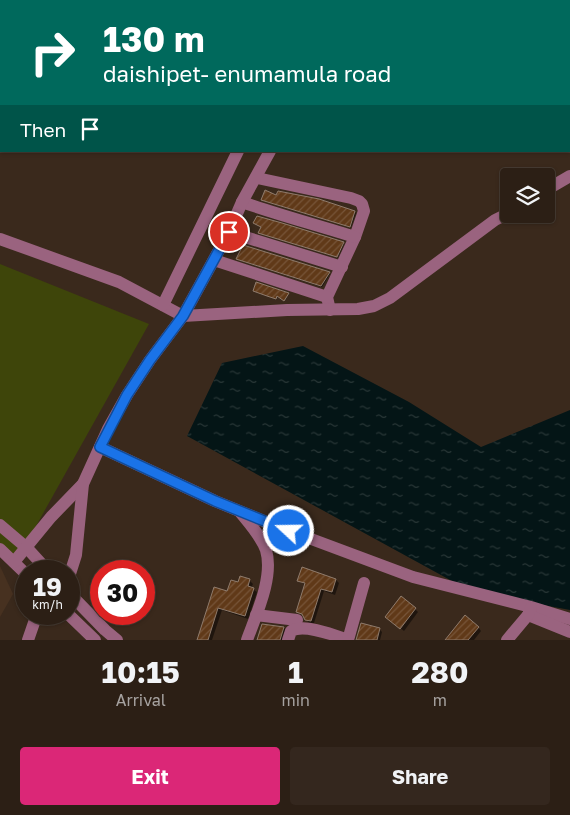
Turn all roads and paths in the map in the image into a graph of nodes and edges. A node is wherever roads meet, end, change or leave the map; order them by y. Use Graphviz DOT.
graph roads {
  1 [pos="238,152"];
  2 [pos="269,152"];
  3 [pos="570,176"];
  4 [pos="256,178"];
  5 [pos="555,185"];
  6 [pos="242,202"];
  7 [pos="500,218"];
  8 [pos="229,232"];
  9 [pos="355,237"];
  10 [pos="0,239"];
  11 [pos="214,260"];
  12 [pos="342,267"];
  13 [pos="327,297"];
  14 [pos="163,305"];
  15 [pos="330,310"];
  16 [pos="183,316"];
  17 [pos="100,447"];
  18 [pos="83,484"];
  19 [pos="238,510"];
  20 [pos="0,525"];
  21 [pos="0,548"];
  22 [pos="27,548"];
  23 [pos="38,560"];
  24 [pos="74,560"];
  25 [pos="14,562"];
  26 [pos="364,583"];
  27 [pos="80,604"];
  28 [pos="529,611"];
  29 [pos="256,615"];
  30 [pos="570,619"];
  31 [pos="297,620"];
  32 [pos="33,625"];
  33 [pos="79,625"];
  34 [pos="570,632"];
  35 [pos="28,640"];
  36 [pos="95,640"];
  37 [pos="118,640"];
  38 [pos="247,640"];
  39 [pos="288,640"];
  40 [pos="348,640"];
  41 [pos="507,640"];
  1 -- 14 [label="street"];
  2 -- 4 [label="street"];
  3 -- 5 [label="street"];
  4 -- 6 [label="street"];
  4 -- 9 [label="street"];
  6 -- 8 [label="street"];
  6 -- 9 [label="street"];
  7 -- 15 [label="street"];
  8 -- 11 [label="street"];
  8 -- 12 [label="street"];
  9 -- 12 [label="street"];
  10 -- 14 [label="street"];
  11 -- 13 [label="street"];
  11 -- 16 [label="street"];
  12 -- 13 [label="street"];
  13 -- 15 [label="street"];
  14 -- 16 [label="street"];
  15 -- 16 [label="street"];
  16 -- 17 [label="street"];
  17 -- 18 [label="street"];
  17 -- 19 [label="street"];
  18 -- 22 [label="street"];
  18 -- 24 [label="street"];
  19 -- 28 [label="street"];
  19 -- 29 [label="street"];
  20 -- 22 [label="street"];
  21 -- 25 [label="street"];
  22 -- 23 [label="street"];
  22 -- 25 [label="street"];
  26 -- 40 [label="street"];
  27 -- 37 [label="street"];
  28 -- 30 [label="street"];
  28 -- 34 [label="street"];
  28 -- 41 [label="street"];
  29 -- 31 [label="street"];
  29 -- 38 [label="street"];
  32 -- 35 [label="street"];
  33 -- 36 [label="street"];
  39 -- 40 [label="street"];
}
